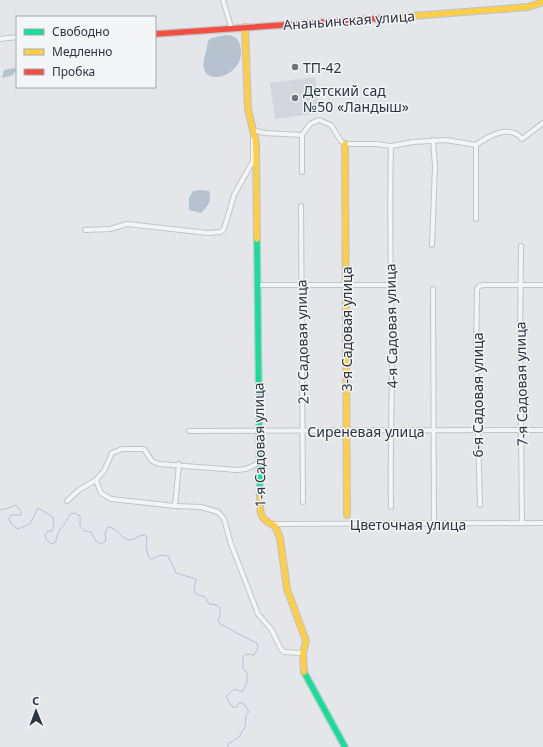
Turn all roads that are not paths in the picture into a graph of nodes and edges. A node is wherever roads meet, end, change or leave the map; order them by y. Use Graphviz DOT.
graph roads {
  1 [pos="223,0"];
  2 [pos="543,2"];
  3 [pos="231,27"];
  4 [pos="245,27"];
  5 [pos="156,34"];
  6 [pos="16,38"];
  7 [pos="0,39"];
  8 [pos="543,123"];
  9 [pos="253,132"];
  10 [pos="302,135"];
  11 [pos="433,140"];
  12 [pos="345,144"];
  13 [pos="476,145"];
  14 [pos="391,146"];
  15 [pos="256,163"];
  16 [pos="302,172"];
  17 [pos="301,206"];
  18 [pos="476,219"];
  19 [pos="85,230"];
  20 [pos="432,246"];
  21 [pos="521,246"];
  22 [pos="257,285"];
  23 [pos="346,285"];
  24 [pos="390,285"];
  25 [pos="521,285"];
  26 [pos="543,285"];
  27 [pos="301,286"];
  28 [pos="433,289"];
  29 [pos="432,430"];
  30 [pos="477,430"];
  31 [pos="521,430"];
  32 [pos="543,430"];
  33 [pos="189,431"];
  34 [pos="259,431"];
  35 [pos="347,431"];
  36 [pos="390,431"];
  37 [pos="303,432"];
  38 [pos="259,463"];
  39 [pos="179,464"];
  40 [pos="96,480"];
  41 [pos="67,501"];
  42 [pos="303,502"];
  43 [pos="480,505"];
  44 [pos="175,506"];
  45 [pos="391,507"];
  46 [pos="347,515"];
  47 [pos="522,523"];
  48 [pos="543,523"];
  49 [pos="272,524"];
  50 [pos="434,524"];
  51 [pos="303,653"];
  52 [pos="345,747"];
  1 -- 3 [label="street"];
  2 -- 4 [label="street, Ананьинская улица"];
  3 -- 4 [label="street, Ананьинская улица"];
  3 -- 5 [label="street, Ананьинская улица"];
  4 -- 9 [label="street, 1-я Садовая улица"];
  6 -- 7 [label="street"];
  8 -- 13 [label="street"];
  9 -- 10 [label="street"];
  9 -- 15 [label="street, 1-я Садовая улица"];
  10 -- 12 [label="street"];
  10 -- 16 [label="street"];
  11 -- 13 [label="street"];
  11 -- 14 [label="street"];
  11 -- 20 [label="street"];
  12 -- 14 [label="street"];
  12 -- 23 [label="street, 3-я Садовая улица"];
  13 -- 18 [label="street"];
  14 -- 24 [label="street, 4-я Садовая улица"];
  15 -- 19 [label="street"];
  15 -- 22 [label="street, 1-я Садовая улица"];
  17 -- 27 [label="street, 2-я Садовая улица"];
  21 -- 25 [label="street, 7-я Садовая улица"];
  22 -- 27 [label="street"];
  22 -- 34 [label="street, 1-я Садовая улица"];
  23 -- 24 [label="street"];
  23 -- 27 [label="street"];
  23 -- 35 [label="street, 3-я Садовая улица"];
  24 -- 36 [label="street, 4-я Садовая улица"];
  25 -- 26 [label="street"];
  25 -- 30 [label="street, 6-я Садовая улица"];
  25 -- 31 [label="street, 7-я Садовая улица"];
  27 -- 37 [label="street, 2-я Садовая улица"];
  28 -- 29 [label="street"];
  29 -- 30 [label="street, Сиреневая улица"];
  29 -- 36 [label="street, Сиреневая улица"];
  29 -- 50 [label="street"];
  30 -- 31 [label="street, Сиреневая улица"];
  30 -- 43 [label="street, 6-я Садовая улица"];
  31 -- 32 [label="street, Сиреневая улица"];
  31 -- 47 [label="street, 7-я Садовая улица"];
  33 -- 34 [label="street, Сиреневая улица"];
  34 -- 37 [label="street, Сиреневая улица"];
  34 -- 38 [label="street, 1-я Садовая улица"];
  35 -- 36 [label="street, Сиреневая улица"];
  35 -- 37 [label="street, Сиреневая улица"];
  35 -- 46 [label="street, 3-я Садовая улица"];
  36 -- 45 [label="street, 4-я Садовая улица"];
  37 -- 42 [label="street, 2-я Садовая улица"];
  38 -- 39 [label="street"];
  38 -- 49 [label="street, 1-я Садовая улица"];
  39 -- 40 [label="street"];
  39 -- 44 [label="street"];
  40 -- 41 [label="street"];
  40 -- 44 [label="street"];
  44 -- 51 [label="street"];
  47 -- 48 [label="street, Цветочная улица"];
  47 -- 50 [label="street, Цветочная улица"];
  49 -- 50 [label="street, Цветочная улица"];
  49 -- 51 [label="street, 1-я Садовая улица"];
  51 -- 52 [label="street, 1-я Садовая улица"];
}
